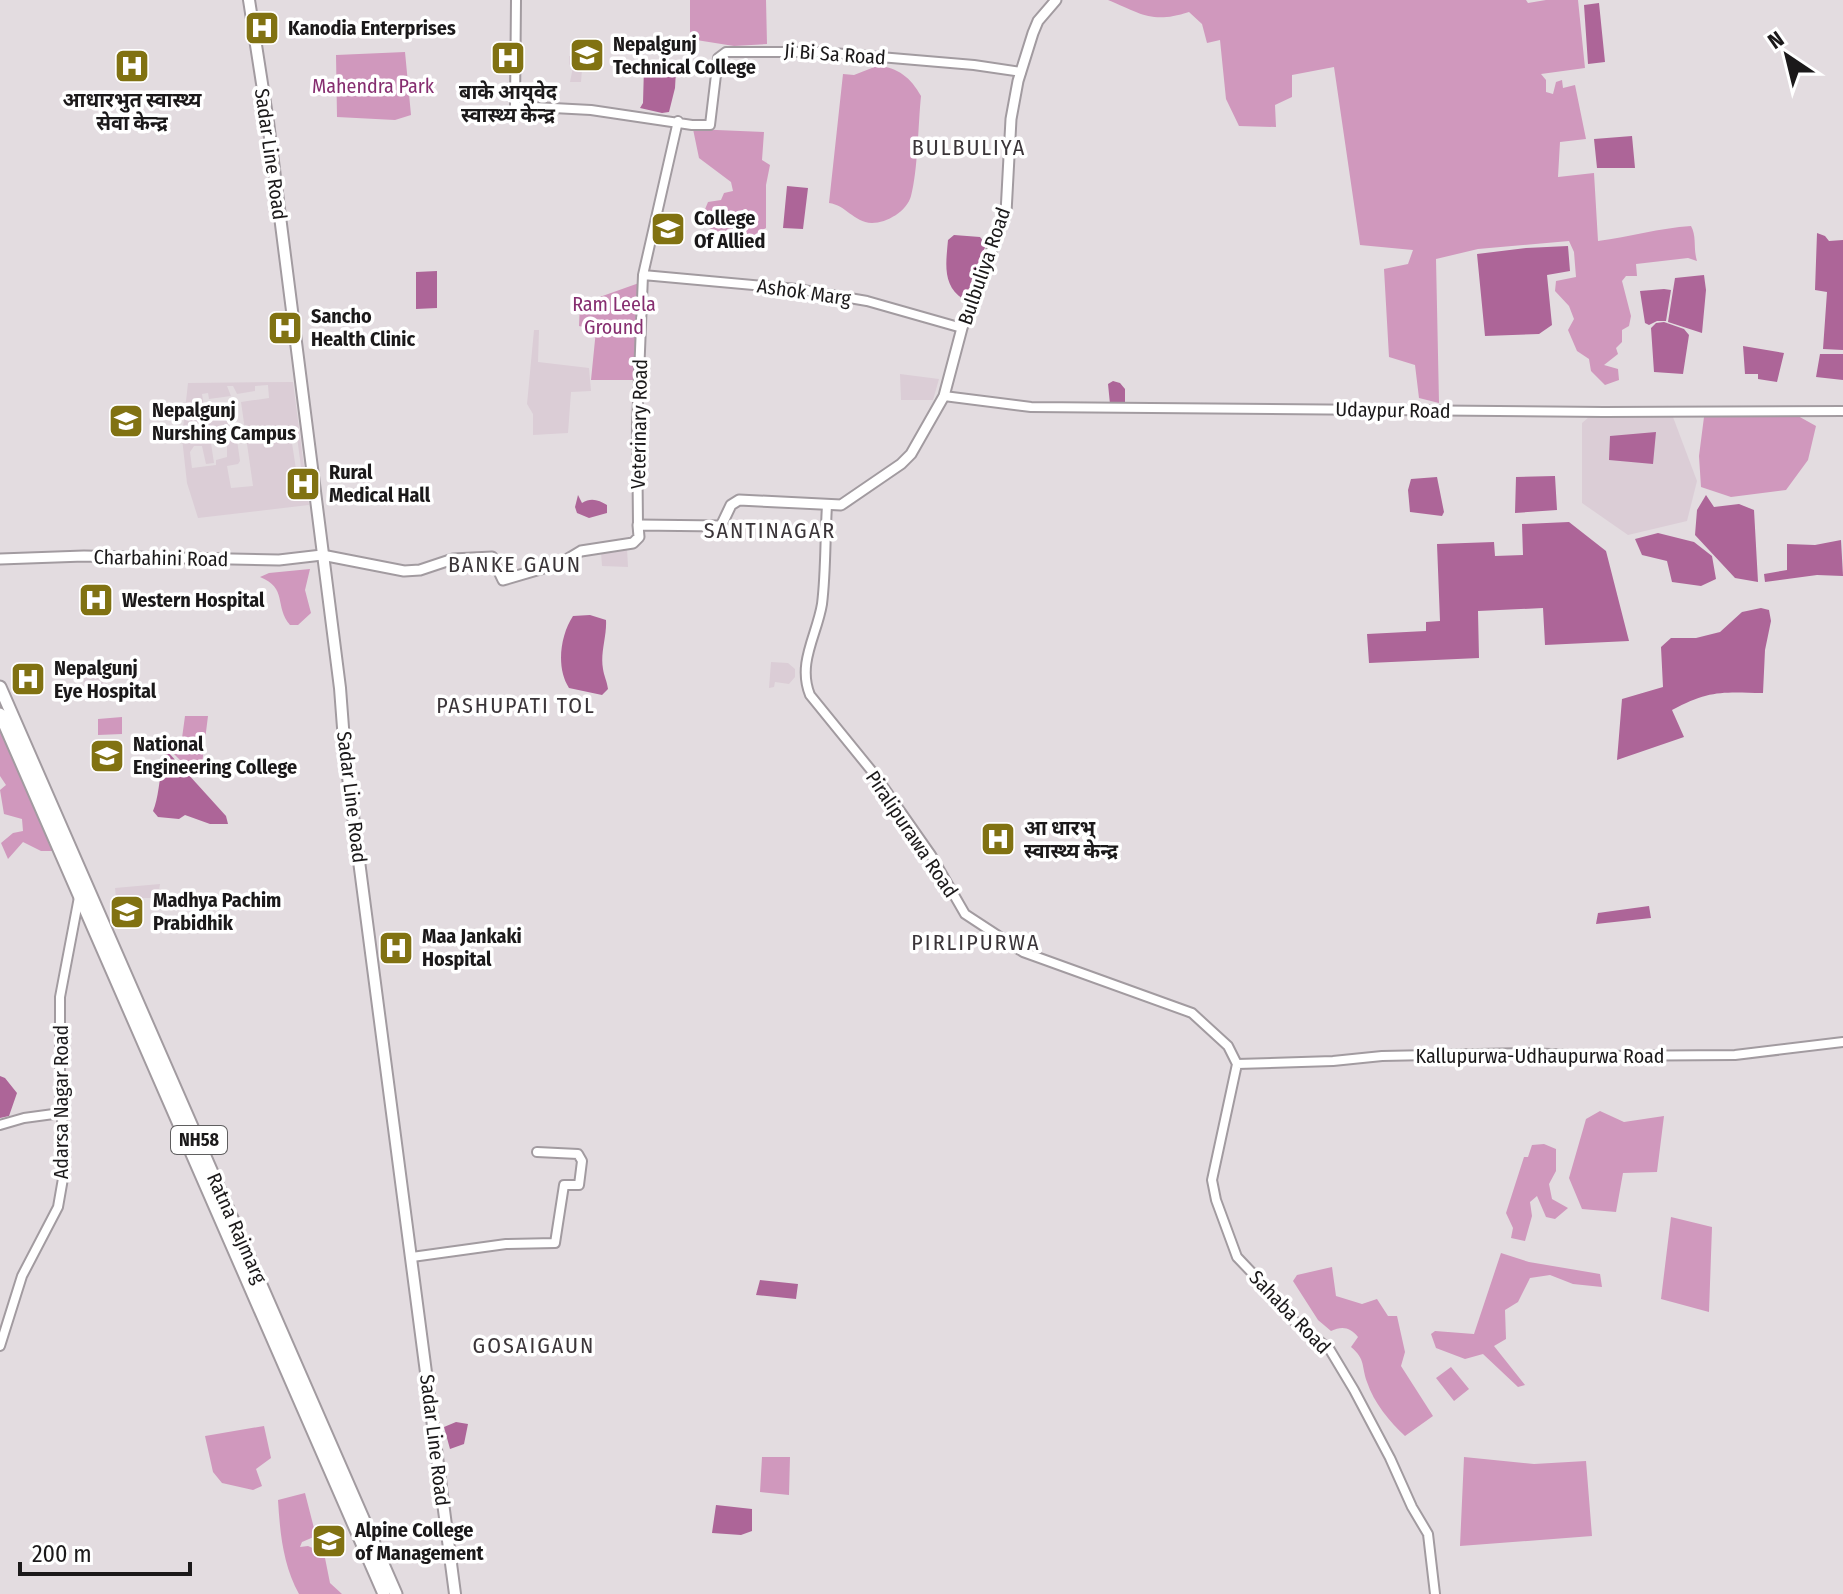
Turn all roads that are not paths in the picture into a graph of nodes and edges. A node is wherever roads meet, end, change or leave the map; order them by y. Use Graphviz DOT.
graph roads {
  1 [pos="249,0"];
  2 [pos="516,0"];
  3 [pos="1056,0"];
  4 [pos="1021,72"];
  5 [pos="678,121"];
  6 [pos="643,275"];
  7 [pos="962,328"];
  8 [pos="944,396"];
  9 [pos="1843,411"];
  10 [pos="827,505"];
  11 [pos="638,525"];
  12 [pos="322,555"];
  13 [pos="0,559"];
  14 [pos="0,687"];
  15 [pos="0,714"];
  16 [pos="79,897"];
  17 [pos="1843,1042"];
  18 [pos="1237,1064"];
  19 [pos="61,1113"];
  20 [pos="0,1125"];
  21 [pos="537,1152"];
  22 [pos="412,1257"];
  23 [pos="0,1346"];
  24 [pos="384,1594"];
  25 [pos="396,1594"];
  26 [pos="455,1594"];
  27 [pos="1435,1594"];
  1 -- 12 [label="main road, Sadar Line Road"];
  2 -- 5 [label="street"];
  3 -- 4 [label="main road, Bulbuliya Road"];
  4 -- 5 [label="street, Ji Bi Sa Road"];
  4 -- 7 [label="main road, Bulbuliya Road"];
  5 -- 6 [label="street, Veterinary Road"];
  6 -- 7 [label="street, Ashok Marg"];
  6 -- 11 [label="street, Veterinary Road"];
  7 -- 8 [label="main road, Bulbuliya Road"];
  8 -- 9 [label="street, Udaypur Road"];
  8 -- 10 [label="main road, Bulbuliya Road"];
  10 -- 11 [label="main road"];
  10 -- 18 [label="street, Piralipurawa Road"];
  11 -- 12 [label="main road, Charbahini Road"];
  12 -- 13 [label="main road, Charbahini Road"];
  12 -- 22 [label="main road, Sadar Line Road"];
  14 -- 25 [label="highway, Ratna Rajmarg / NH58"];
  15 -- 16 [label="highway, Ratna Rajmarg / NH58"];
  16 -- 19 [label="street, Adarsa Nagar Road"];
  16 -- 24 [label="highway, Ratna Rajmarg / NH58"];
  17 -- 18 [label="street, Kallupurwa-Udhaupurwa Road"];
  18 -- 27 [label="street, Sahaba Road"];
  19 -- 20 [label="street"];
  19 -- 23 [label="street, Adarsa Nagar Road"];
  21 -- 22 [label="street"];
  22 -- 26 [label="main road, Sadar Line Road"];
}
